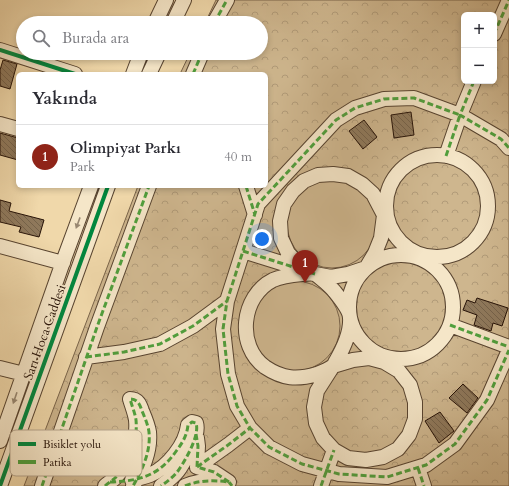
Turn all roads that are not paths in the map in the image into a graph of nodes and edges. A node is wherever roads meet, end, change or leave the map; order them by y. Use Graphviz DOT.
graph roads {
  1 [pos="166,0"];
  2 [pos="184,0"];
  3 [pos="227,0"];
  4 [pos="509,0"];
  5 [pos="158,16"];
  6 [pos="176,16"];
  7 [pos="218,16"];
  8 [pos="497,27"];
  9 [pos="0,50"];
  10 [pos="16,55"];
  11 [pos="31,60"];
  12 [pos="138,60"];
  13 [pos="156,60"];
  14 [pos="199,60"];
  15 [pos="69,72"];
  16 [pos="134,72"];
  17 [pos="151,72"];
  18 [pos="194,72"];
  19 [pos="473,84"];
  20 [pos="460,115"];
  21 [pos="0,124"];
  22 [pos="16,128"];
  23 [pos="509,148"];
  24 [pos="446,156"];
  25 [pos="90,188"];
  26 [pos="107,188"];
  27 [pos="148,188"];
  28 [pos="247,188"];
  29 [pos="255,215"];
  30 [pos="384,215"];
  31 [pos="0,246"];
  32 [pos="243,251"];
  33 [pos="63,264"];
  34 [pos="366,268"];
  35 [pos="315,274"];
  36 [pos="227,301"];
  37 [pos="350,316"];
  38 [pos="450,325"];
  39 [pos="509,347"];
  40 [pos="509,350"];
  41 [pos="86,357"];
  42 [pos="333,366"];
  43 [pos="0,368"];
  44 [pos="24,374"];
  45 [pos="250,428"];
  46 [pos="20,430"];
  47 [pos="61,430"];
  48 [pos="136,430"];
  49 [pos="196,432"];
  50 [pos="0,441"];
  51 [pos="334,450"];
  52 [pos="10,458"];
  53 [pos="197,467"];
  54 [pos="142,468"];
  55 [pos="418,468"];
  56 [pos="326,470"];
  57 [pos="45,476"];
  58 [pos="116,476"];
  59 [pos="135,482"];
  60 [pos="107,484"];
  61 [pos="230,484"];
  62 [pos="0,486"];
  63 [pos="42,486"];
  64 [pos="161,486"];
  65 [pos="185,486"];
  66 [pos="321,486"];
  67 [pos="424,486"];
  1 -- 5 [label="street"];
  2 -- 6 [label="street"];
  3 -- 7 [label="street"];
  4 -- 8 [label="street"];
  9 -- 10 [label="street"];
  11 -- 15 [label="street"];
  12 -- 16 [label="street"];
  13 -- 17 [label="street"];
  14 -- 18 [label="street"];
  19 -- 20 [label="street"];
  20 -- 23 [label="street"];
  20 -- 24 [label="street"];
  20 -- 29 [label="street"];
  21 -- 22 [label="street"];
  24 -- 30 [label="street"];
  24 -- 30 [label="street"];
  25 -- 33 [label="street, Sarı Hoca Caddesi, one-way"];
  26 -- 46 [label="street, Sarı Hoca Caddesi"];
  27 -- 41 [label="street"];
  28 -- 29 [label="street"];
  29 -- 32 [label="street"];
  30 -- 34 [label="street"];
  30 -- 35 [label="street"];
  31 -- 33 [label="street"];
  32 -- 35 [label="street"];
  32 -- 36 [label="street"];
  33 -- 44 [label="street, Sarı Hoca Caddesi"];
  34 -- 35 [label="street"];
  34 -- 37 [label="street"];
  34 -- 38 [label="street"];
  35 -- 37 [label="street"];
  35 -- 42 [label="street"];
  36 -- 41 [label="street"];
  36 -- 45 [label="street"];
  37 -- 38 [label="street"];
  37 -- 42 [label="street"];
  38 -- 39 [label="street"];
  40 -- 55 [label="street"];
  41 -- 47 [label="street"];
  42 -- 51 [label="street"];
  42 -- 51 [label="street"];
  43 -- 44 [label="street"];
  44 -- 50 [label="street, Sarı Hoca Caddesi, one-way"];
  45 -- 53 [label="street"];
  45 -- 56 [label="street"];
  48 -- 54 [label="street"];
  49 -- 53 [label="street"];
  49 -- 59 [label="street"];
  49 -- 64 [label="street"];
  51 -- 56 [label="street"];
  52 -- 62 [label="street, Sarı Hoca Caddesi"];
  53 -- 61 [label="street"];
  55 -- 56 [label="street"];
  55 -- 67 [label="street"];
  56 -- 66 [label="street"];
  57 -- 63 [label="street"];
  58 -- 60 [label="street"];
  59 -- 60 [label="street"];
  61 -- 65 [label="street"];
}
